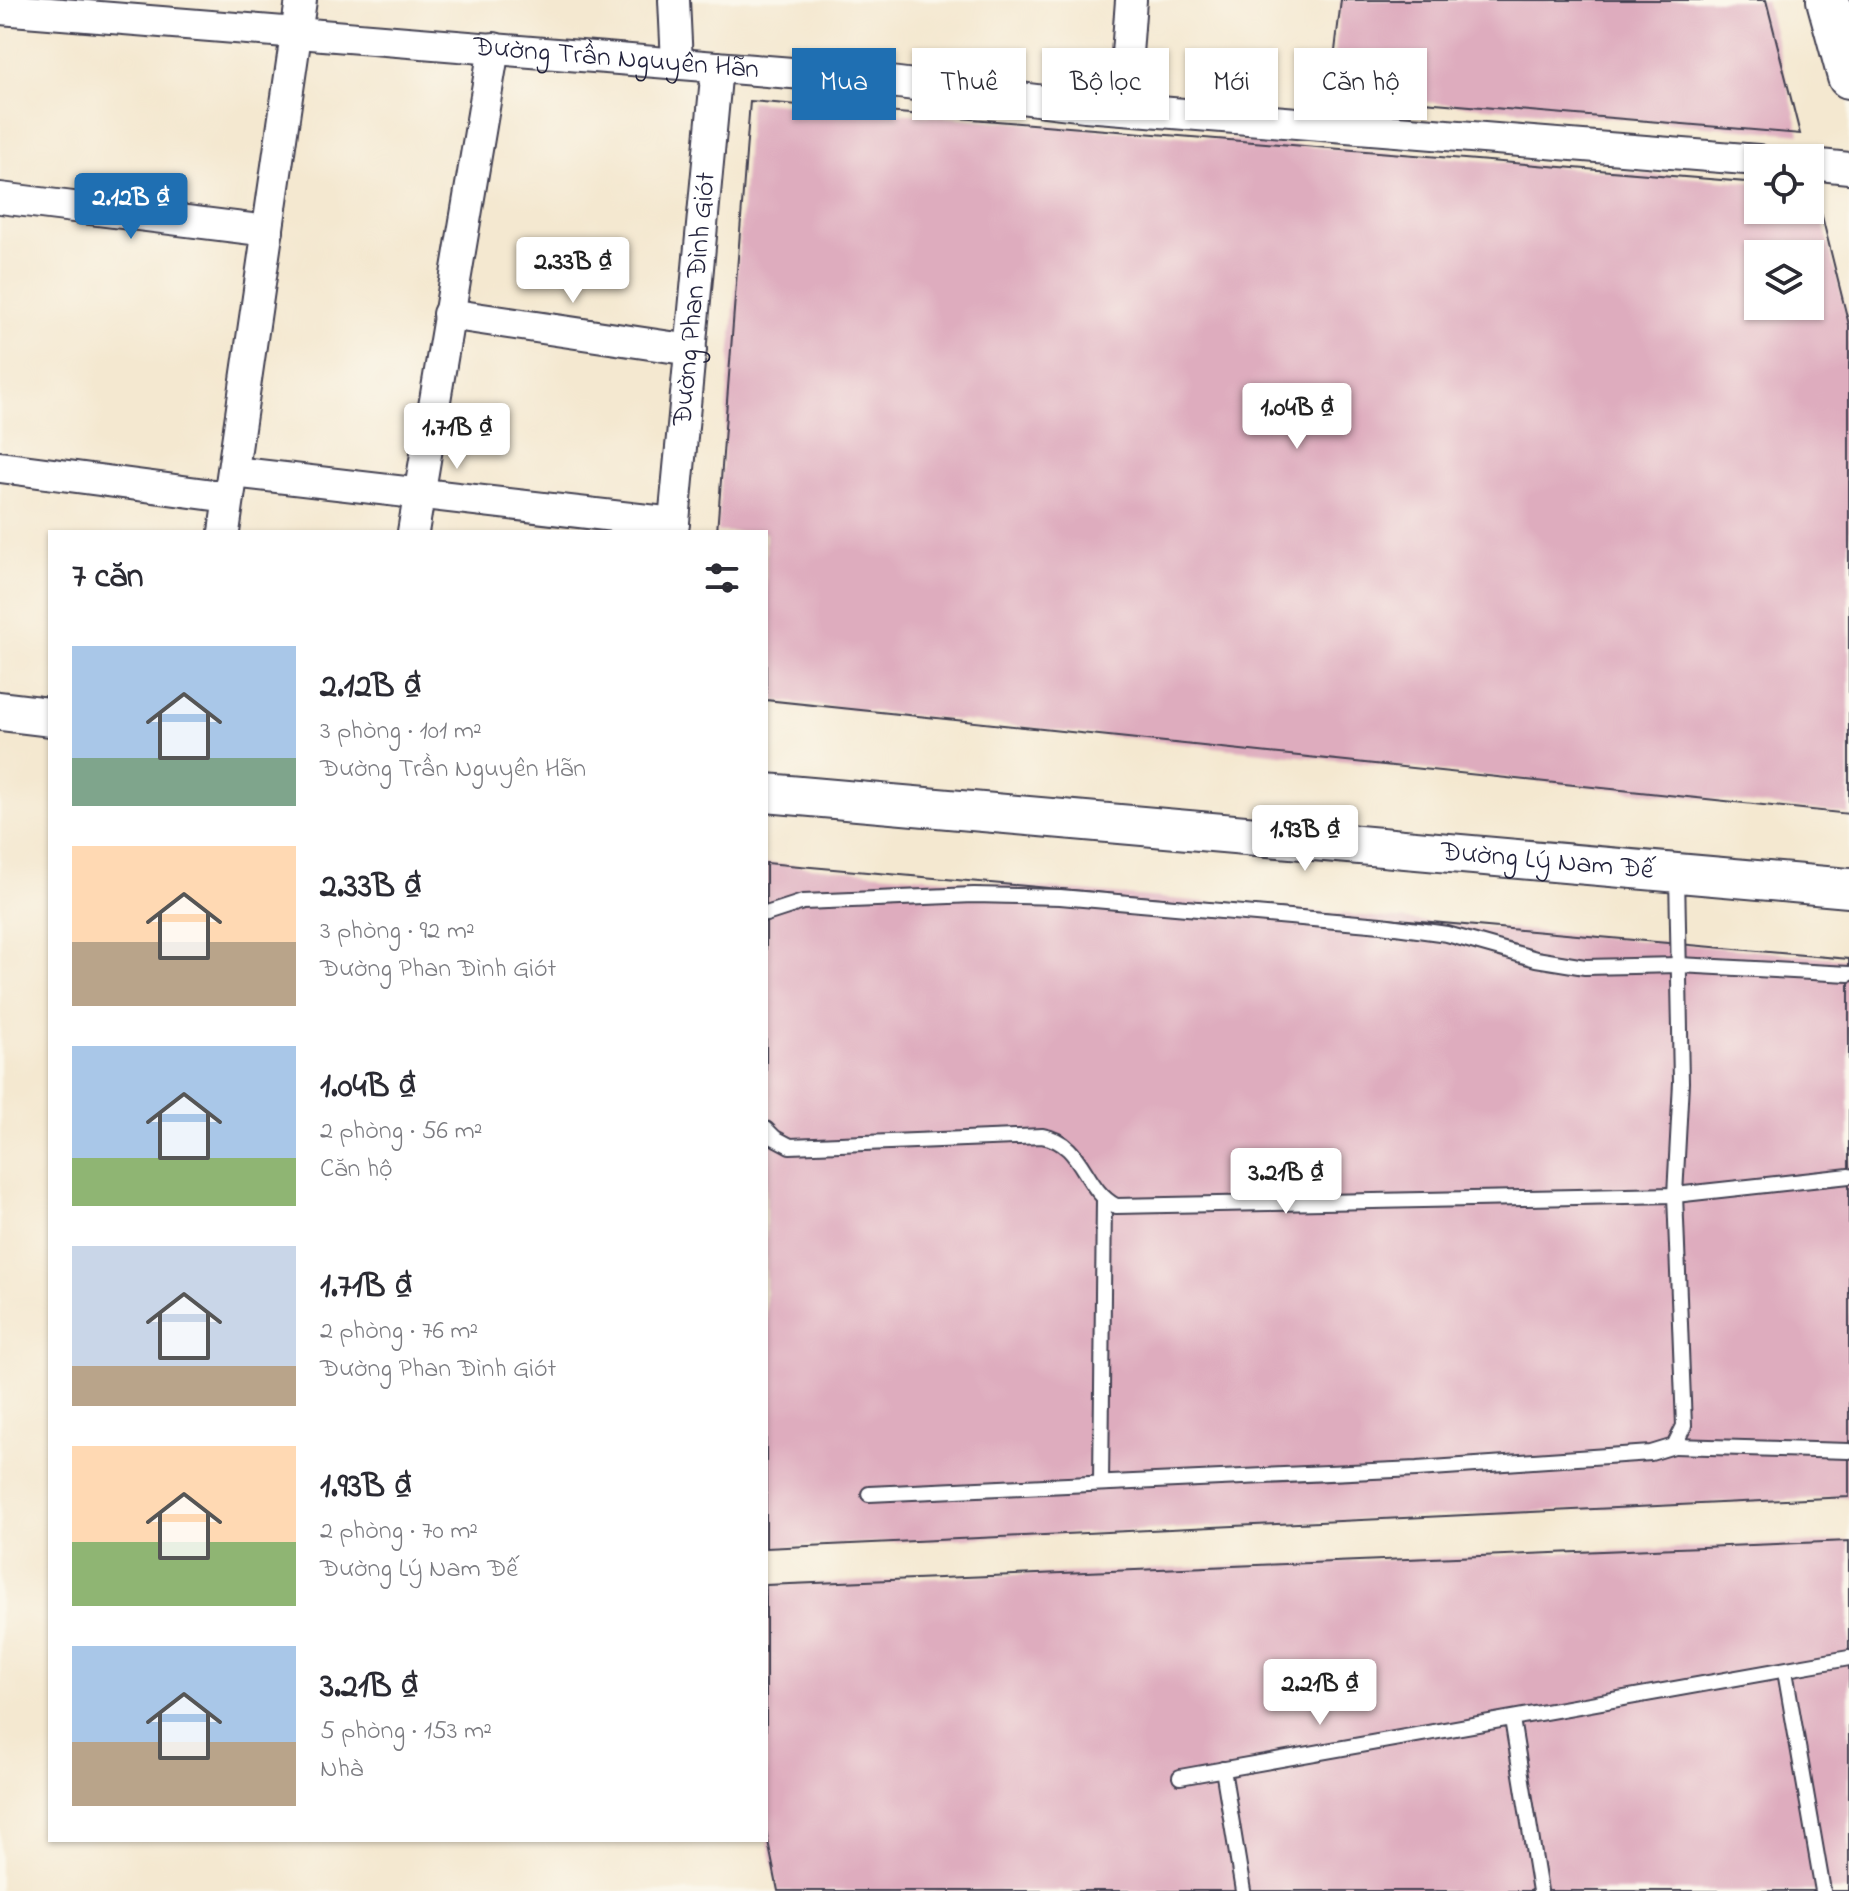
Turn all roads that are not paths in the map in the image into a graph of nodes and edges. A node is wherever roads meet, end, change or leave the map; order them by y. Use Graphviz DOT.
graph roads {
  1 [pos="301,0"];
  2 [pos="674,0"];
  3 [pos="1131,0"];
  4 [pos="1828,0"];
  5 [pos="0,9"];
  6 [pos="298,32"];
  7 [pos="494,48"];
  8 [pos="1127,48"];
  9 [pos="677,63"];
  10 [pos="717,67"];
  11 [pos="1849,77"];
  12 [pos="1042,101"];
  13 [pos="1169,112"];
  14 [pos="1744,159"];
  15 [pos="1824,165"];
  16 [pos="1849,168"];
  17 [pos="0,198"];
  18 [pos="268,231"];
  19 [pos="448,314"];
  20 [pos="691,350"];
  21 [pos="0,467"];
  22 [pos="231,485"];
  23 [pos="418,494"];
  24 [pos="674,527"];
  25 [pos="224,530"];
  26 [pos="413,530"];
  27 [pos="0,711"];
  28 [pos="48,717"];
  29 [pos="768,793"];
  30 [pos="1677,875"];
  31 [pos="1849,888"];
  32 [pos="768,913"];
  33 [pos="1679,965"];
  34 [pos="1849,974"];
  35 [pos="768,1131"];
  36 [pos="1849,1176"];
  37 [pos="1675,1195"];
  38 [pos="1104,1200"];
  39 [pos="1674,1446"];
  40 [pos="1849,1451"];
  41 [pos="1101,1483"];
  42 [pos="869,1494"];
  43 [pos="1849,1658"];
  44 [pos="1785,1671"];
  45 [pos="1512,1719"];
  46 [pos="1223,1769"];
  47 [pos="1180,1777"];
  48 [pos="1243,1891"];
  49 [pos="1540,1891"];
  50 [pos="1823,1891"];
  1 -- 6 [label="street"];
  2 -- 9 [label="street"];
  3 -- 8 [label="street"];
  4 -- 11 [label="main road"];
  5 -- 6 [label="street, Đường Trần Nguyên Hãn"];
  6 -- 7 [label="street, Đường Trần Nguyên Hãn"];
  6 -- 18 [label="street"];
  7 -- 9 [label="street, Đường Trần Nguyên Hãn"];
  7 -- 19 [label="street"];
  9 -- 10 [label="street, Đường Trần Nguyên Hãn"];
  10 -- 12 [label="street, Đường Trần Nguyên Hãn"];
  10 -- 20 [label="street, Đường Phan Đình Giót"];
  13 -- 14 [label="street, Đường Trần Nguyên Hãn"];
  15 -- 16 [label="street"];
  17 -- 18 [label="street"];
  18 -- 22 [label="street"];
  19 -- 20 [label="street"];
  19 -- 23 [label="street"];
  20 -- 24 [label="street, Đường Phan Đình Giót"];
  21 -- 22 [label="street"];
  22 -- 23 [label="street"];
  22 -- 25 [label="street"];
  23 -- 24 [label="street"];
  23 -- 26 [label="street"];
  27 -- 28 [label="street"];
  29 -- 30 [label="street, Đường Lý Nam Đế"];
  30 -- 31 [label="street, Đường Lý Nam Đế"];
  30 -- 33 [label="lane"];
  32 -- 33 [label="lane"];
  33 -- 34 [label="lane"];
  33 -- 37 [label="lane"];
  35 -- 38 [label="lane"];
  36 -- 37 [label="lane"];
  37 -- 38 [label="lane"];
  37 -- 39 [label="lane"];
  38 -- 41 [label="lane"];
  39 -- 40 [label="lane"];
  39 -- 41 [label="lane"];
  41 -- 42 [label="lane"];
  43 -- 44 [label="lane"];
  44 -- 45 [label="lane"];
  44 -- 50 [label="lane"];
  45 -- 46 [label="lane"];
  45 -- 49 [label="lane"];
  46 -- 47 [label="lane"];
  46 -- 48 [label="lane"];
}
